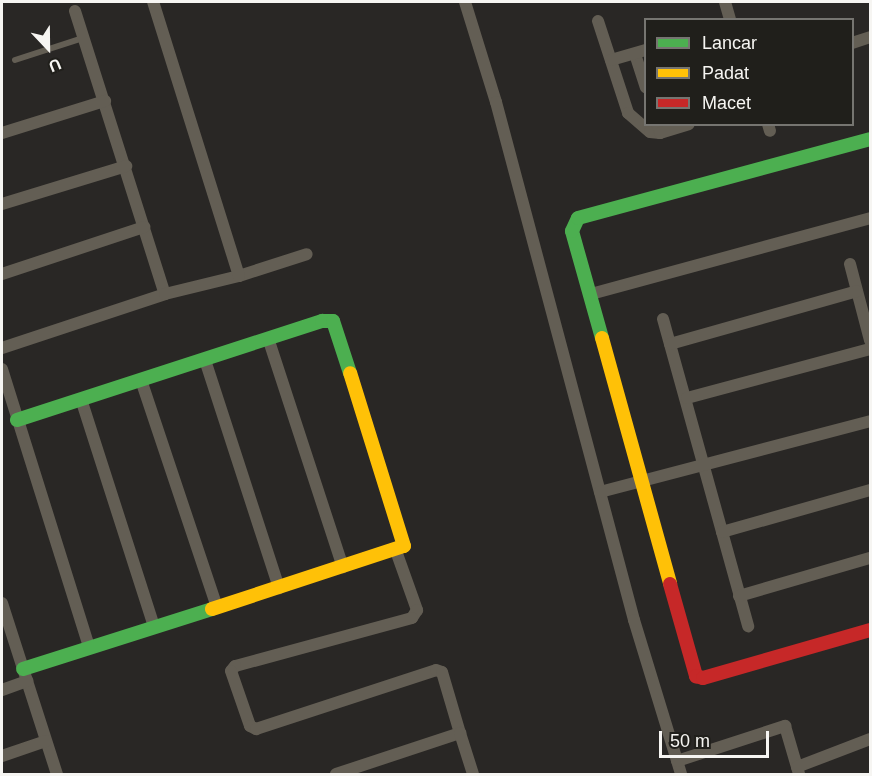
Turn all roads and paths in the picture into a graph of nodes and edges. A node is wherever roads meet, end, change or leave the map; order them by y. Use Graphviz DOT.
graph roads {
  1 [pos="153,2"];
  2 [pos="465,2"];
  3 [pos="725,2"];
  4 [pos="75,11"];
  5 [pos="729,18"];
  6 [pos="598,21"];
  7 [pos="84,37"];
  8 [pos="870,37"];
  9 [pos="854,42"];
  10 [pos="640,52"];
  11 [pos="15,60"];
  12 [pos="611,60"];
  13 [pos="644,80"];
  14 [pos="105,101"];
  15 [pos="677,126"];
  16 [pos="658,129"];
  17 [pos="2,133"];
  18 [pos="870,139"];
  19 [pos="126,166"];
  20 [pos="2,204"];
  21 [pos="870,218"];
  22 [pos="144,226"];
  23 [pos="307,254"];
  24 [pos="850,264"];
  25 [pos="2,274"];
  26 [pos="239,276"];
  27 [pos="857,291"];
  28 [pos="165,294"];
  29 [pos="591,294"];
  30 [pos="663,319"];
  31 [pos="269,340"];
  32 [pos="870,340"];
  33 [pos="670,344"];
  34 [pos="2,348"];
  35 [pos="870,349"];
  36 [pos="205,360"];
  37 [pos="2,369"];
  38 [pos="141,380"];
  39 [pos="687,398"];
  40 [pos="81,399"];
  41 [pos="17,420"];
  42 [pos="870,421"];
  43 [pos="704,463"];
  44 [pos="640,481"];
  45 [pos="870,490"];
  46 [pos="600,492"];
  47 [pos="722,532"];
  48 [pos="396,551"];
  49 [pos="870,558"];
  50 [pos="343,567"];
  51 [pos="279,588"];
  52 [pos="739,596"];
  53 [pos="2,603"];
  54 [pos="217,607"];
  55 [pos="5,623"];
  56 [pos="154,626"];
  57 [pos="748,626"];
  58 [pos="870,630"];
  59 [pos="89,646"];
  60 [pos="25,675"];
  61 [pos="2,690"];
  62 [pos="460,733"];
  63 [pos="870,739"];
  64 [pos="46,741"];
  65 [pos="2,756"];
  66 [pos="677,762"];
  67 [pos="798,771"];
  68 [pos="57,774"];
  69 [pos="336,774"];
  70 [pos="473,774"];
  71 [pos="681,774"];
  1 -- 26 [label="street"];
  2 -- 46 [label="street"];
  3 -- 5 [label="street"];
  4 -- 7 [label="street"];
  6 -- 12 [label="street"];
  7 -- 11 [label="lane"];
  7 -- 14 [label="street"];
  8 -- 9 [label="street"];
  10 -- 12 [label="street"];
  10 -- 13 [label="street"];
  12 -- 16 [label="street"];
  14 -- 17 [label="street"];
  14 -- 19 [label="street"];
  15 -- 16 [label="street"];
  18 -- 29 [label="street"];
  19 -- 20 [label="street"];
  19 -- 22 [label="street"];
  21 -- 29 [label="street"];
  22 -- 25 [label="street"];
  22 -- 28 [label="street"];
  23 -- 26 [label="street"];
  24 -- 27 [label="street"];
  26 -- 28 [label="street"];
  27 -- 32 [label="street"];
  27 -- 33 [label="street"];
  28 -- 34 [label="street"];
  29 -- 44 [label="street"];
  30 -- 33 [label="street"];
  31 -- 36 [label="street"];
  31 -- 48 [label="street"];
  31 -- 50 [label="street"];
  33 -- 39 [label="street"];
  35 -- 39 [label="street"];
  36 -- 38 [label="street"];
  36 -- 51 [label="street"];
  37 -- 41 [label="street"];
  38 -- 40 [label="street"];
  38 -- 54 [label="street"];
  39 -- 43 [label="street"];
  40 -- 41 [label="street"];
  40 -- 56 [label="street"];
  41 -- 59 [label="street"];
  42 -- 43 [label="street"];
  43 -- 44 [label="street"];
  43 -- 47 [label="street"];
  44 -- 46 [label="street"];
  44 -- 58 [label="street"];
  45 -- 47 [label="street"];
  46 -- 66 [label="street"];
  47 -- 52 [label="street"];
  48 -- 50 [label="street"];
  48 -- 62 [label="street"];
  49 -- 52 [label="street"];
  50 -- 51 [label="street"];
  51 -- 54 [label="street"];
  52 -- 57 [label="street"];
  53 -- 55 [label="street"];
  54 -- 56 [label="street"];
  55 -- 60 [label="street"];
  56 -- 59 [label="street"];
  59 -- 60 [label="street"];
  60 -- 61 [label="street"];
  60 -- 64 [label="street"];
  62 -- 69 [label="street"];
  62 -- 70 [label="street"];
  63 -- 67 [label="street"];
  64 -- 65 [label="street"];
  64 -- 68 [label="street"];
  66 -- 67 [label="street"];
  66 -- 71 [label="street"];
}
